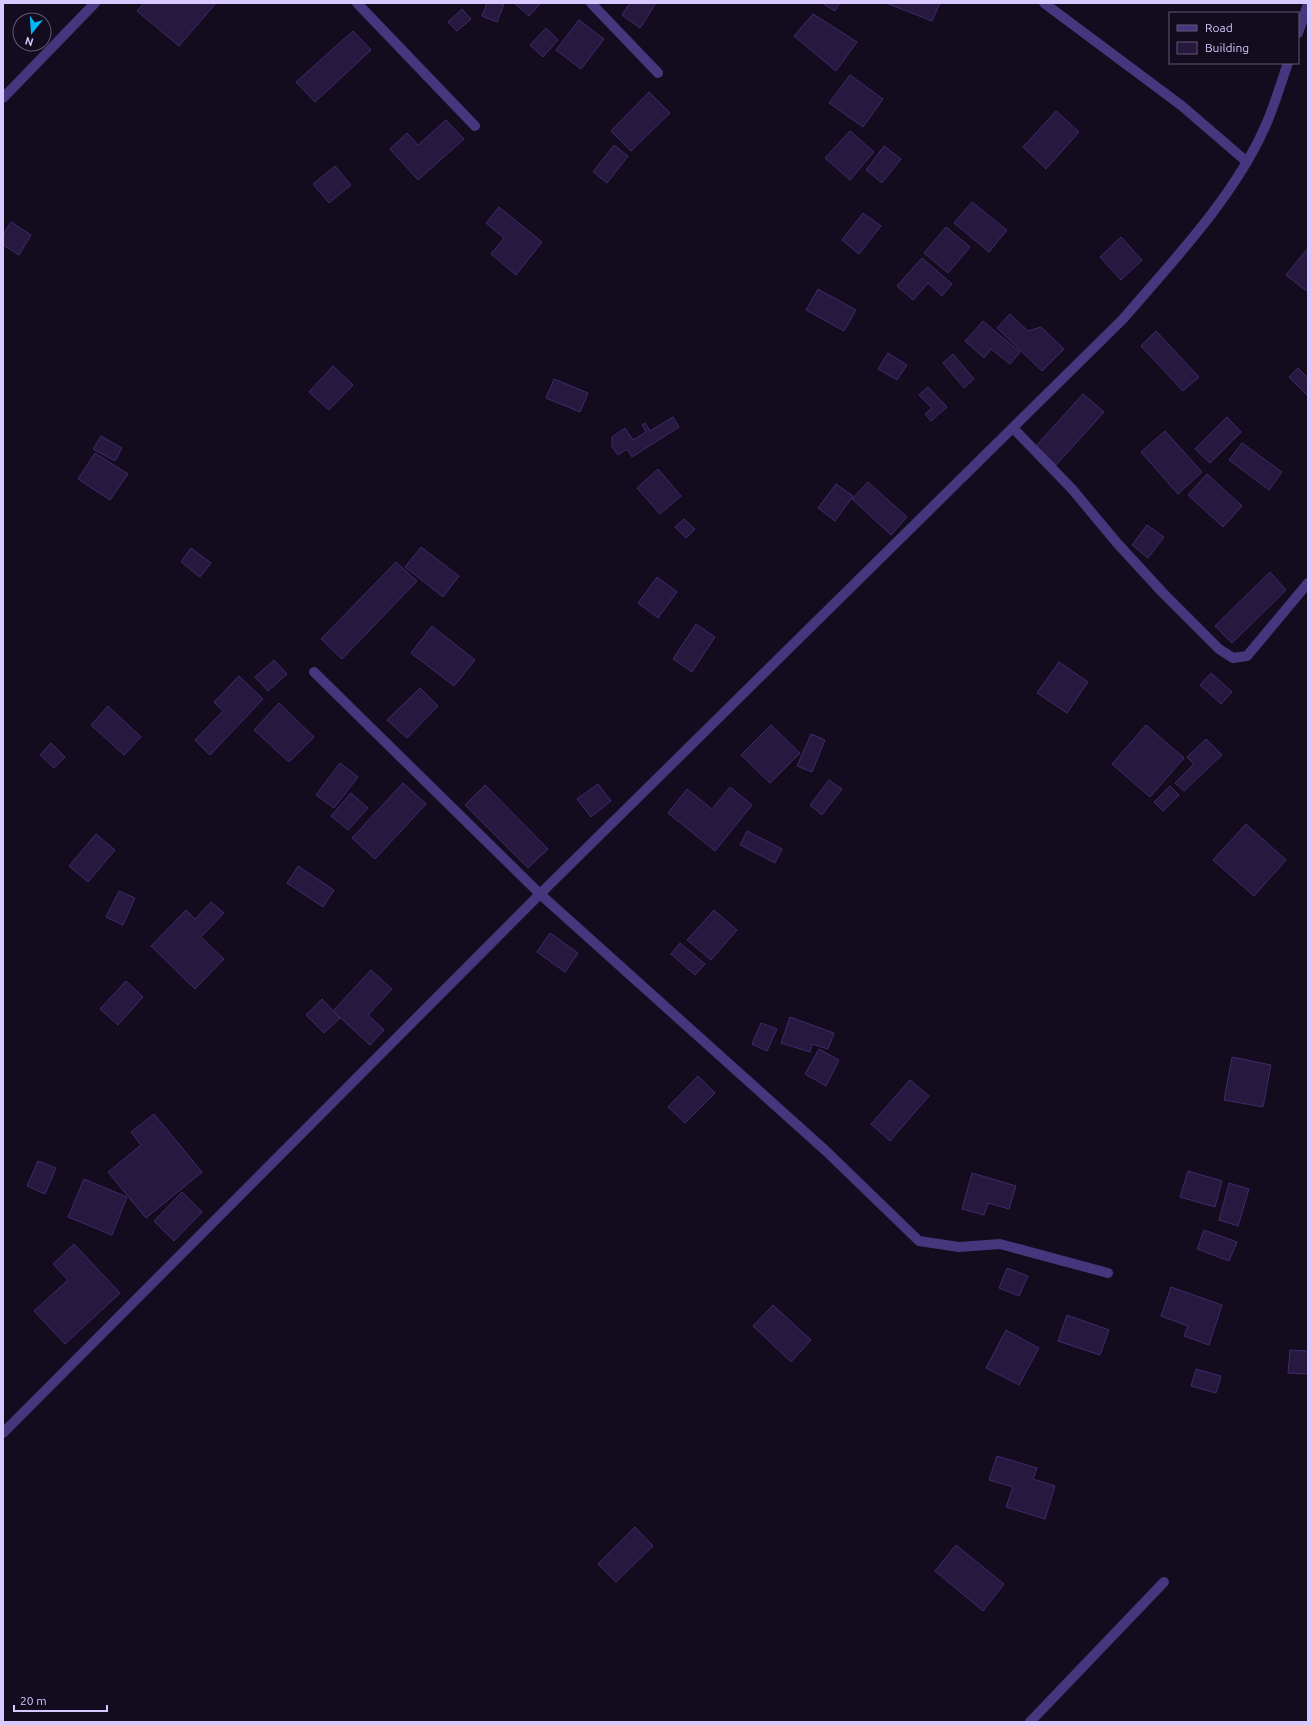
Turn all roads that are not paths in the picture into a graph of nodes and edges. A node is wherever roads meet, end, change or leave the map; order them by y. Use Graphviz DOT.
graph roads {
  1 [pos="95,3"];
  2 [pos="357,3"];
  3 [pos="591,3"];
  4 [pos="1044,3"];
  5 [pos="1308,4"];
  6 [pos="1299,30"];
  7 [pos="1288,64"];
  8 [pos="658,73"];
  9 [pos="3,98"];
  10 [pos="475,126"];
  11 [pos="1246,162"];
  12 [pos="1013,428"];
  13 [pos="1308,583"];
  14 [pos="314,672"];
  15 [pos="540,894"];
  16 [pos="1108,1273"];
  17 [pos="3,1433"];
  18 [pos="1164,1582"];
  19 [pos="1030,1722"];
  1 -- 9 [label="street"];
  2 -- 10 [label="street"];
  3 -- 8 [label="street"];
  4 -- 11 [label="street"];
  5 -- 6 [label="street"];
  7 -- 11 [label="street"];
  11 -- 12 [label="street"];
  12 -- 13 [label="street"];
  12 -- 15 [label="street"];
  14 -- 15 [label="street"];
  15 -- 16 [label="street"];
  15 -- 17 [label="street"];
  18 -- 19 [label="street"];
}
